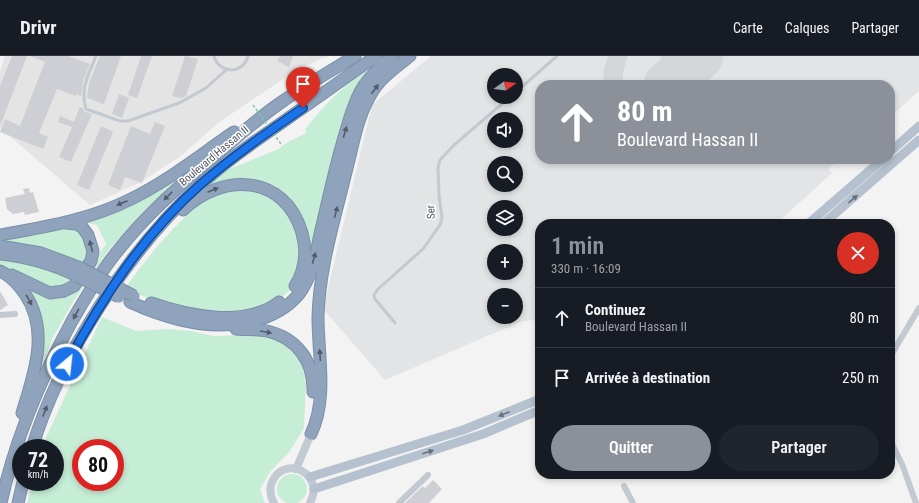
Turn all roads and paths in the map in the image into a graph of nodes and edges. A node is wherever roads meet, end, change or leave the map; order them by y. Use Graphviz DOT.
graph roads {
  1 [pos="96,56"];
  2 [pos="214,56"];
  3 [pos="248,56"];
  4 [pos="355,56"];
  5 [pos="376,56"];
  6 [pos="392,56"];
  7 [pos="410,56"];
  8 [pos="557,56"];
  9 [pos="226,70"];
  10 [pos="523,86"];
  11 [pos="502,104"];
  12 [pos="253,105"];
  13 [pos="262,116"];
  14 [pos="919,126"];
  15 [pos="919,140"];
  16 [pos="281,144"];
  17 [pos="895,148"];
  18 [pos="895,161"];
  19 [pos="877,164"];
  20 [pos="892,164"];
  21 [pos="814,219"];
  22 [pos="829,219"];
  23 [pos="61,223"];
  24 [pos="0,235"];
  25 [pos="0,246"];
  26 [pos="140,250"];
  27 [pos="0,254"];
  28 [pos="1,272"];
  29 [pos="79,272"];
  30 [pos="132,299"];
  31 [pos="919,308"];
  32 [pos="15,314"];
  33 [pos="0,316"];
  34 [pos="395,323"];
  35 [pos="213,325"];
  36 [pos="895,349"];
  37 [pos="535,401"];
  38 [pos="535,412"];
  39 [pos="310,434"];
  40 [pos="35,439"];
  41 [pos="895,450"];
  42 [pos="296,469"];
  43 [pos="428,475"];
  44 [pos="310,477"];
  45 [pos="624,486"];
  46 [pos="314,489"];
  47 [pos="21,491"];
  48 [pos="1,502"];
  49 [pos="18,503"];
  50 [pos="274,503"];
  51 [pos="310,503"];
  52 [pos="399,503"];
  53 [pos="633,503"];
  54 [pos="916,503"];
  1 -- 9 [label="lane"];
  2 -- 9 [label="lane"];
  3 -- 9 [label="lane"];
  4 -- 13 [label="highway, Boulevard Hassan II"];
  5 -- 26 [label="highway, Boulevard Hassan II"];
  35 -- 6 [label="highway, one-way"];
  39 -- 7 [label="highway, one-way"];
  8 -- 10 [label="lane"];
  11 -- 34 [label="lane, Ser"];
  12 -- 16 [label="path, bridge"];
  13 -- 23 [label="highway, one-way"];
  13 -- 48 [label="highway, Boulevard Hassan II, one-way"];
  14 -- 17 [label="main road"];
  18 -- 15 [label="main road, one-way"];
  19 -- 21 [label="main road"];
  22 -- 20 [label="main road, one-way"];
  23 -- 24 [label="highway"];
  28 -- 23 [label="highway, one-way"];
  25 -- 29 [label="highway"];
  26 -- 30 [label="highway, one-way"];
  40 -- 26 [label="highway, Boulevard Hassan II, one-way"];
  27 -- 29 [label="highway"];
  28 -- 48 [label="highway, one-way"];
  29 -- 30 [label="highway, bridge"];
  30 -- 35 [label="highway"];
  31 -- 36 [label="street"];
  32 -- 33 [label="street"];
  35 -- 39 [label="highway, one-way"];
  37 -- 44 [label="main road, one-way"];
  46 -- 38 [label="main road, one-way"];
  39 -- 42 [label="main road"];
  41 -- 54 [label="street"];
  42 -- 44 [label="main road"];
  42 -- 50 [label="main road"];
  43 -- 52 [label="street"];
  44 -- 46 [label="main road"];
  45 -- 53 [label="street"];
  46 -- 51 [label="main road"];
  47 -- 49 [label="highway"];
}
